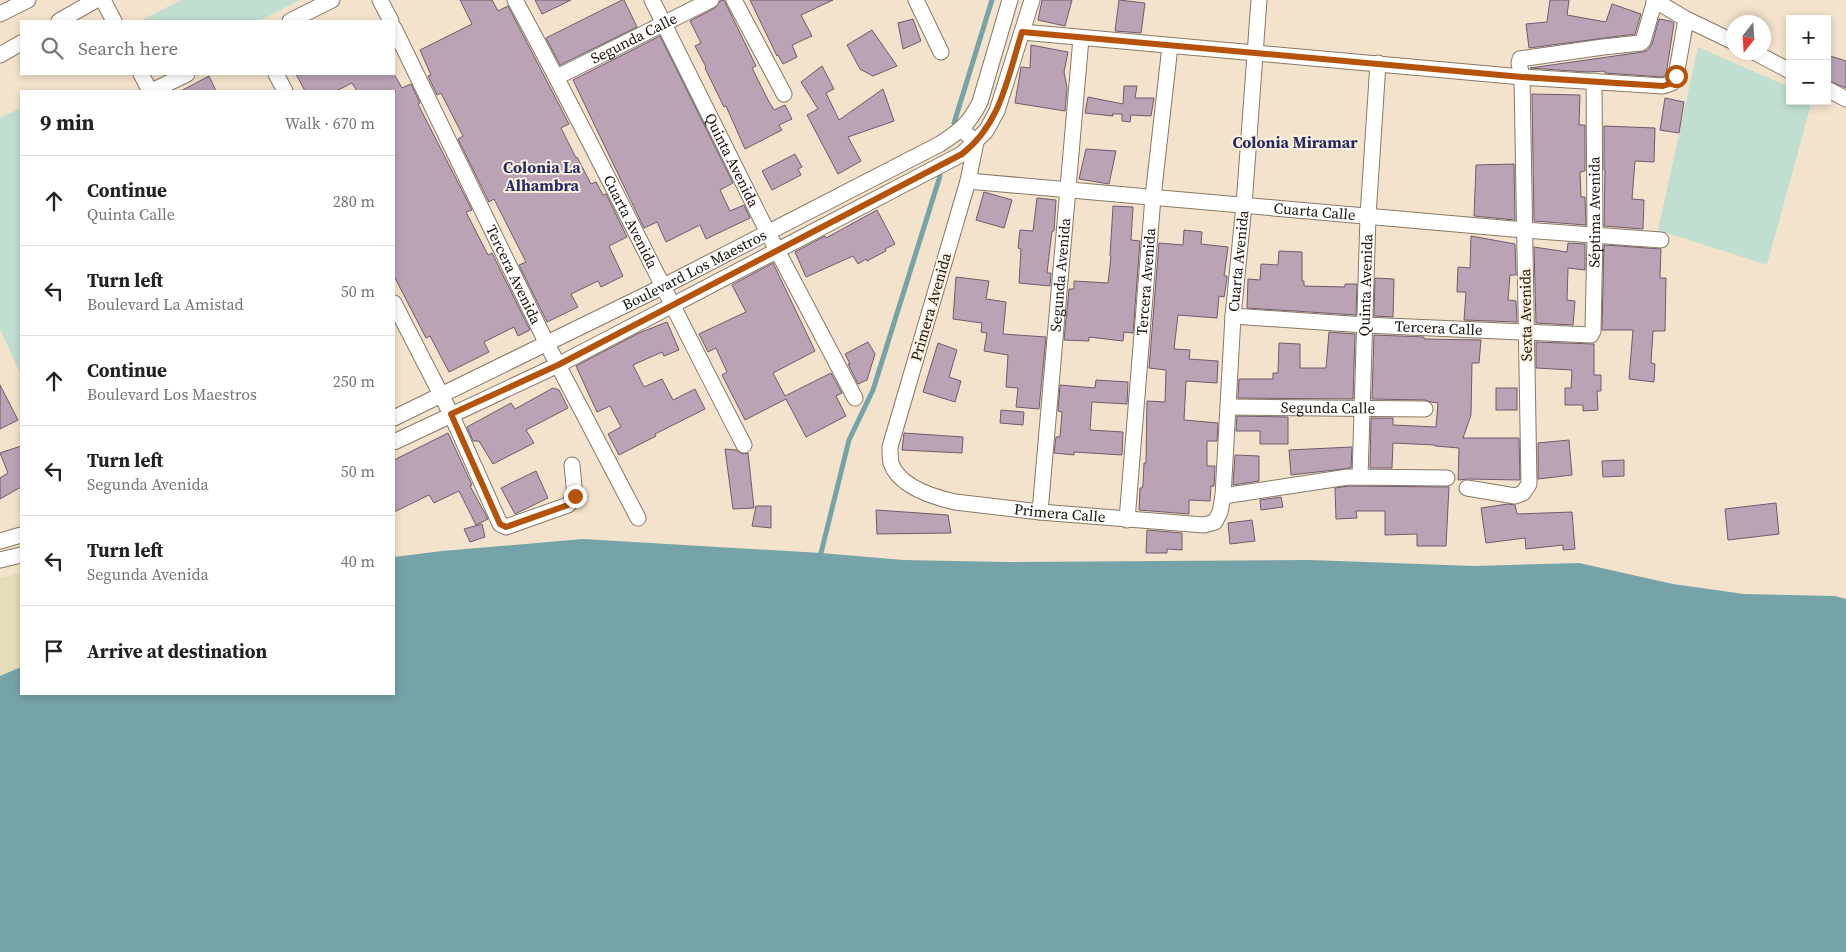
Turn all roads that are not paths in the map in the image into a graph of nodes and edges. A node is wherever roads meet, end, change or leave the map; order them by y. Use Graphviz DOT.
graph roads {
  1 [pos="28,0"];
  2 [pos="96,0"];
  3 [pos="103,0"];
  4 [pos="332,0"];
  5 [pos="380,0"];
  6 [pos="515,0"];
  7 [pos="652,0"];
  8 [pos="711,0"];
  9 [pos="734,0"];
  10 [pos="916,0"];
  11 [pos="1010,0"];
  12 [pos="1032,0"];
  13 [pos="1259,0"];
  14 [pos="1655,0"];
  15 [pos="0,14"];
  16 [pos="1686,19"];
  17 [pos="61,20"];
  18 [pos="113,20"];
  19 [pos="292,20"];
  20 [pos="390,20"];
  21 [pos="664,24"];
  22 [pos="395,30"];
  23 [pos="1022,32"];
  24 [pos="1081,38"];
  25 [pos="1726,38"];
  26 [pos="20,44"];
  27 [pos="1170,46"];
  28 [pos="941,52"];
  29 [pos="1254,52"];
  30 [pos="0,56"];
  31 [pos="1769,60"];
  32 [pos="1378,63"];
  33 [pos="1786,69"];
  34 [pos="142,75"];
  35 [pos="185,75"];
  36 [pos="277,75"];
  37 [pos="557,77"];
  38 [pos="1522,77"];
  39 [pos="1594,81"];
  40 [pos="150,90"];
  41 [pos="153,90"];
  42 [pos="284,90"];
  43 [pos="1831,91"];
  44 [pos="784,94"];
  45 [pos="1846,99"];
  46 [pos="962,130"];
  47 [pos="976,142"];
  48 [pos="968,181"];
  49 [pos="1068,190"];
  50 [pos="1153,197"];
  51 [pos="1244,205"];
  52 [pos="1368,216"];
  53 [pos="1524,230"];
  54 [pos="768,232"];
  55 [pos="1595,235"];
  56 [pos="1661,240"];
  57 [pos="777,250"];
  58 [pos="662,287"];
  59 [pos="395,305"];
  60 [pos="672,306"];
  61 [pos="1233,316"];
  62 [pos="1365,325"];
  63 [pos="1526,333"];
  64 [pos="1585,336"];
  65 [pos="547,344"];
  66 [pos="558,365"];
  67 [pos="441,395"];
  68 [pos="855,398"];
  69 [pos="1229,407"];
  70 [pos="1361,408"];
  71 [pos="1425,409"];
  72 [pos="451,414"];
  73 [pos="395,418"];
  74 [pos="395,442"];
  75 [pos="744,445"];
  76 [pos="572,465"];
  77 [pos="1360,477"];
  78 [pos="1447,478"];
  79 [pos="909,484"];
  80 [pos="1467,488"];
  81 [pos="1223,496"];
  82 [pos="1040,512"];
  83 [pos="638,518"];
  84 [pos="1127,520"];
  85 [pos="1215,522"];
  86 [pos="20,535"];
  87 [pos="0,541"];
  88 [pos="20,555"];
  89 [pos="0,560"];
  1 -- 15 [label="street"];
  2 -- 17 [label="street"];
  3 -- 18 [label="street"];
  4 -- 19 [label="street"];
  5 -- 20 [label="street"];
  6 -- 37 [label="street, Cuarta Avenida"];
  7 -- 21 [label="street, Quinta Avenida"];
  8 -- 21 [label="street, Segunda Calle"];
  9 -- 44 [label="street"];
  10 -- 28 [label="street"];
  11 -- 46 [label="street, Boulevard Los Maestros"];
  12 -- 23 [label="street"];
  13 -- 29 [label="street, Cuarta Avenida"];
  14 -- 16 [label="street"];
  14 -- 38 [label="street, Sexta Avenida"];
  16 -- 25 [label="street"];
  16 -- 39 [label="street"];
  21 -- 37 [label="street, Segunda Calle"];
  21 -- 54 [label="street, Quinta Avenida"];
  22 -- 65 [label="street, Tercera Avenida"];
  23 -- 24 [label="street"];
  23 -- 47 [label="street"];
  24 -- 27 [label="street"];
  24 -- 49 [label="street, Segunda Avenida"];
  26 -- 30 [label="street"];
  27 -- 29 [label="street"];
  27 -- 50 [label="street, Tercera Avenida"];
  29 -- 32 [label="street"];
  29 -- 51 [label="street, Cuarta Avenida"];
  31 -- 33 [label="street"];
  32 -- 38 [label="street"];
  32 -- 52 [label="street, Quinta Avenida"];
  34 -- 40 [label="street"];
  35 -- 41 [label="street"];
  36 -- 42 [label="street"];
  37 -- 58 [label="street, Cuarta Avenida"];
  38 -- 39 [label="street"];
  38 -- 53 [label="street, Sexta Avenida"];
  39 -- 55 [label="street, Séptima Avenida"];
  43 -- 45 [label="street"];
  46 -- 47 [label="street"];
  46 -- 54 [label="street, Boulevard Los Maestros"];
  47 -- 48 [label="street, Primera Avenida"];
  47 -- 57 [label="street, Boulevard Los Maestros"];
  48 -- 49 [label="street, Cuarta Calle"];
  48 -- 79 [label="street, Primera Avenida"];
  49 -- 50 [label="street, Cuarta Calle"];
  49 -- 82 [label="street, Segunda Avenida"];
  50 -- 51 [label="street, Cuarta Calle"];
  50 -- 84 [label="street, Tercera Avenida"];
  51 -- 52 [label="street, Cuarta Calle"];
  51 -- 61 [label="street, Cuarta Avenida"];
  52 -- 53 [label="street, Cuarta Calle"];
  52 -- 62 [label="street, Quinta Avenida"];
  53 -- 55 [label="street, Cuarta Calle"];
  53 -- 63 [label="street, Sexta Avenida"];
  54 -- 57 [label="street, Quinta Avenida"];
  54 -- 58 [label="street, Boulevard Los Maestros"];
  55 -- 56 [label="street, Cuarta Calle"];
  55 -- 64 [label="street, Séptima Avenida"];
  57 -- 60 [label="street, Boulevard Los Maestros"];
  57 -- 68 [label="street, Quinta Avenida"];
  58 -- 60 [label="street, Cuarta Avenida"];
  58 -- 65 [label="street, Boulevard Los Maestros"];
  59 -- 67 [label="street"];
  60 -- 66 [label="street, Boulevard Los Maestros"];
  60 -- 75 [label="street, Cuarta Avenida"];
  61 -- 62 [label="street, Tercera Calle"];
  61 -- 69 [label="street, Cuarta Avenida"];
  62 -- 63 [label="street, Tercera Calle"];
  62 -- 70 [label="street, Quinta Avenida"];
  63 -- 64 [label="street, Tercera Calle"];
  63 -- 80 [label="street, Sexta Avenida"];
  65 -- 66 [label="street, Tercera Avenida"];
  65 -- 67 [label="street, Boulevard Los Maestros"];
  66 -- 72 [label="street, Boulevard Los Maestros"];
  66 -- 83 [label="street, Tercera Avenida"];
  67 -- 72 [label="street"];
  67 -- 73 [label="street, Boulevard Los Maestros"];
  69 -- 70 [label="street, Segunda Calle"];
  69 -- 81 [label="street, Cuarta Avenida"];
  70 -- 71 [label="street, Segunda Calle"];
  70 -- 77 [label="street, Quinta Avenida"];
  72 -- 74 [label="street, Boulevard Los Maestros"];
  72 -- 76 [label="street"];
  77 -- 78 [label="street"];
  77 -- 81 [label="street"];
  79 -- 82 [label="street, Primera Calle"];
  81 -- 85 [label="street, Cuarta Avenida"];
  82 -- 84 [label="street, Primera Calle"];
  84 -- 85 [label="street, Primera Calle"];
  86 -- 87 [label="street"];
  88 -- 89 [label="street"];
}
